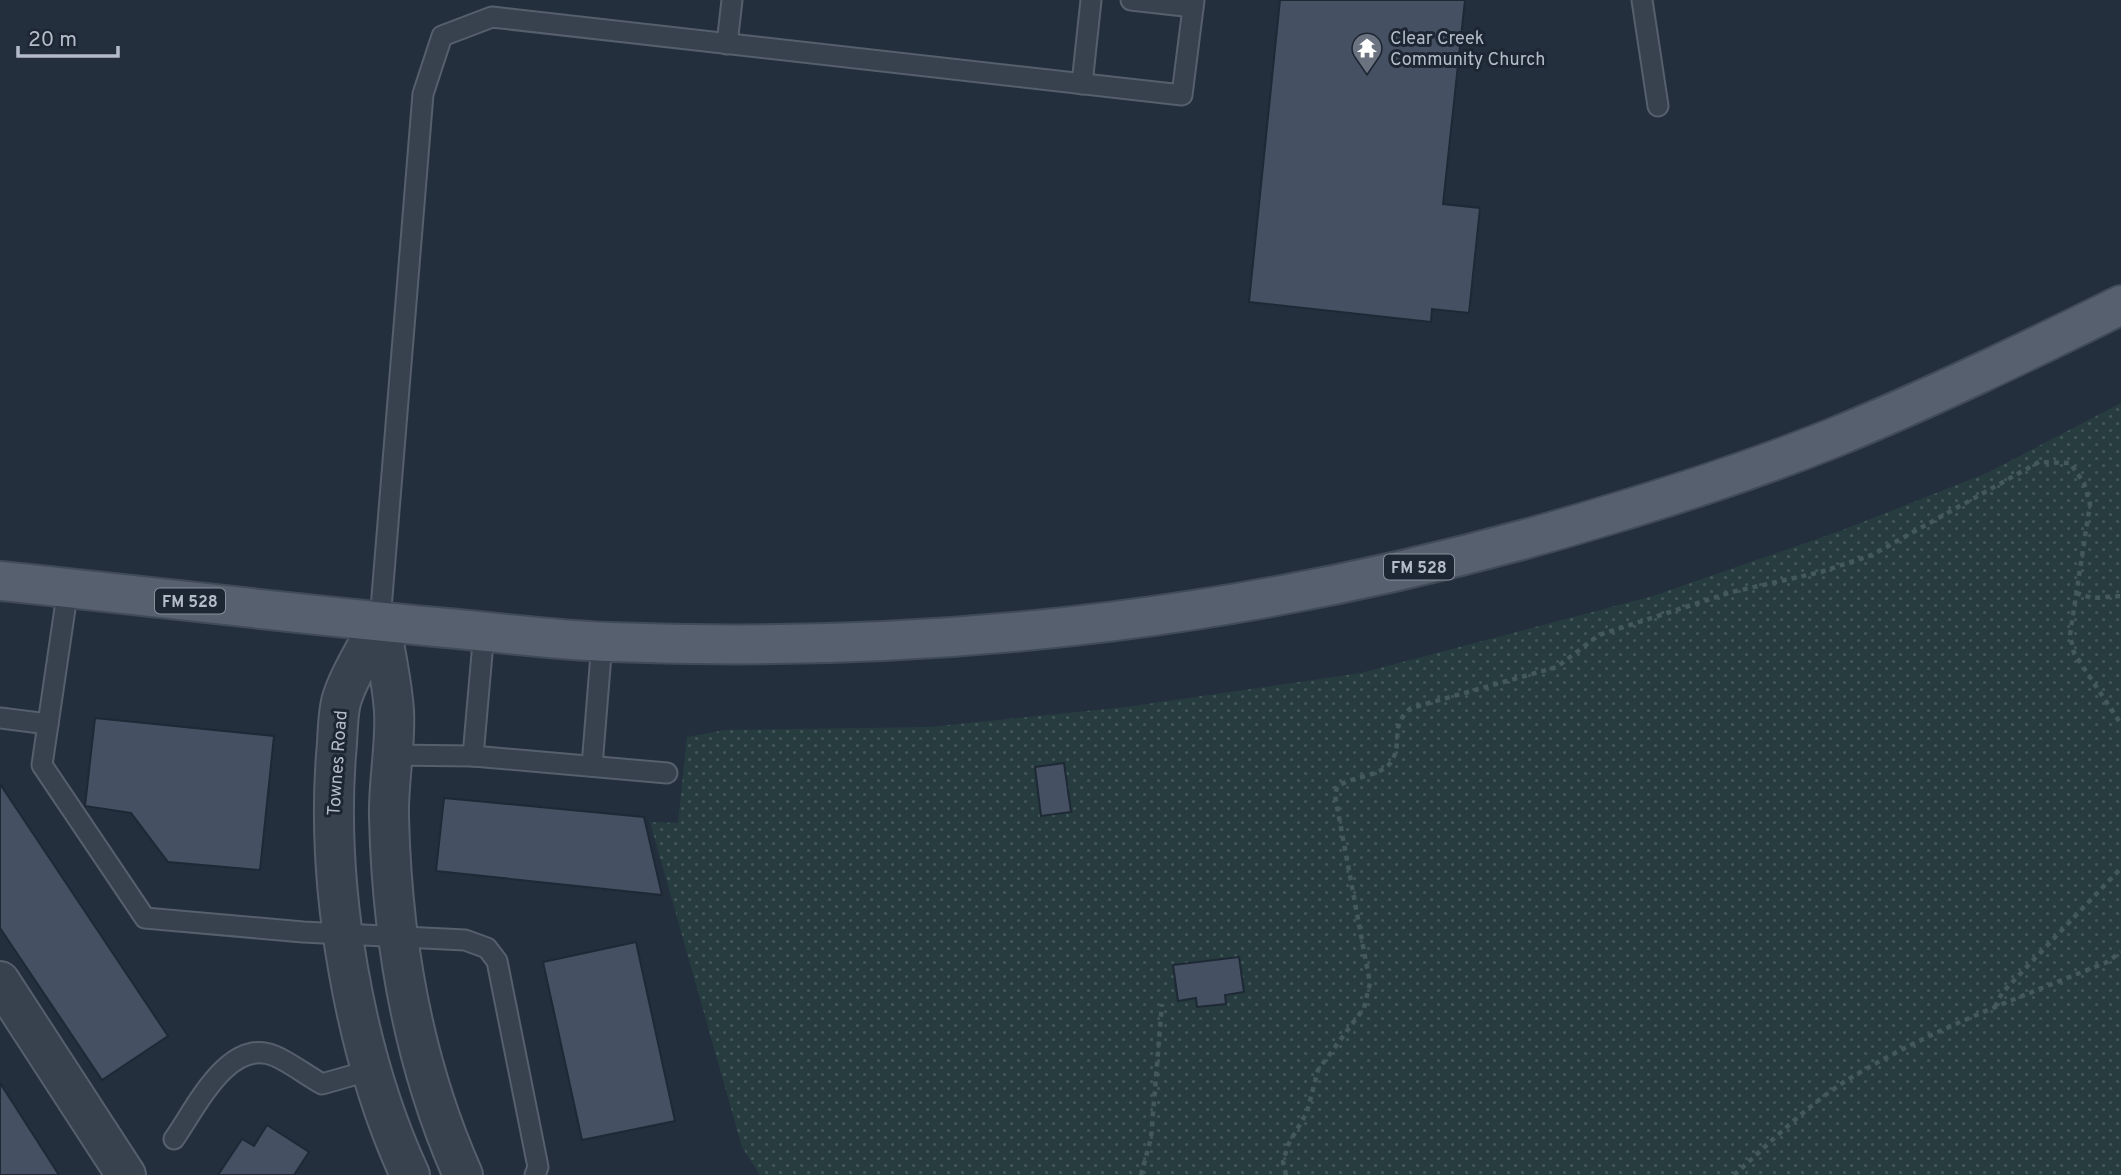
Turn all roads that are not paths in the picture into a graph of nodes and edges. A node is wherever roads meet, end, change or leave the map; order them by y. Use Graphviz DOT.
graph roads {
  1 [pos="732,0"];
  2 [pos="1091,0"];
  3 [pos="1131,0"];
  4 [pos="1642,0"];
  5 [pos="1193,3"];
  6 [pos="727,44"];
  7 [pos="1082,84"];
  8 [pos="1658,106"];
  9 [pos="2121,305"];
  10 [pos="0,581"];
  11 [pos="68,588"];
  12 [pos="380,621"];
  13 [pos="484,631"];
  14 [pos="602,642"];
  15 [pos="0,718"];
  16 [pos="48,724"];
  17 [pos="390,755"];
  18 [pos="473,756"];
  19 [pos="592,766"];
  20 [pos="667,773"];
  21 [pos="341,934"];
  22 [pos="397,937"];
  23 [pos="0,981"];
  24 [pos="372,1070"];
  25 [pos="174,1139"];
  26 [pos="126,1175"];
  27 [pos="410,1175"];
  28 [pos="463,1175"];
  29 [pos="535,1175"];
  1 -- 6 [label="lane"];
  2 -- 7 [label="lane"];
  3 -- 5 [label="lane"];
  4 -- 8 [label="lane"];
  5 -- 7 [label="lane"];
  6 -- 7 [label="lane"];
  6 -- 12 [label="lane"];
  9 -- 14 [label="main road, FM 528"];
  10 -- 11 [label="main road, FM 528"];
  11 -- 12 [label="main road, FM 528"];
  11 -- 16 [label="lane"];
  12 -- 13 [label="main road, FM 528"];
  12 -- 17 [label="street"];
  12 -- 21 [label="street, Townes Road"];
  13 -- 14 [label="main road, FM 528"];
  13 -- 18 [label="lane"];
  14 -- 19 [label="lane"];
  15 -- 16 [label="lane"];
  16 -- 21 [label="lane"];
  17 -- 18 [label="lane"];
  17 -- 22 [label="street"];
  18 -- 19 [label="lane"];
  19 -- 20 [label="lane"];
  21 -- 22 [label="lane"];
  21 -- 24 [label="street, Townes Road"];
  22 -- 28 [label="street"];
  22 -- 29 [label="lane"];
  23 -- 26 [label="street"];
  24 -- 25 [label="lane"];
  24 -- 27 [label="street, Townes Road"];
}
